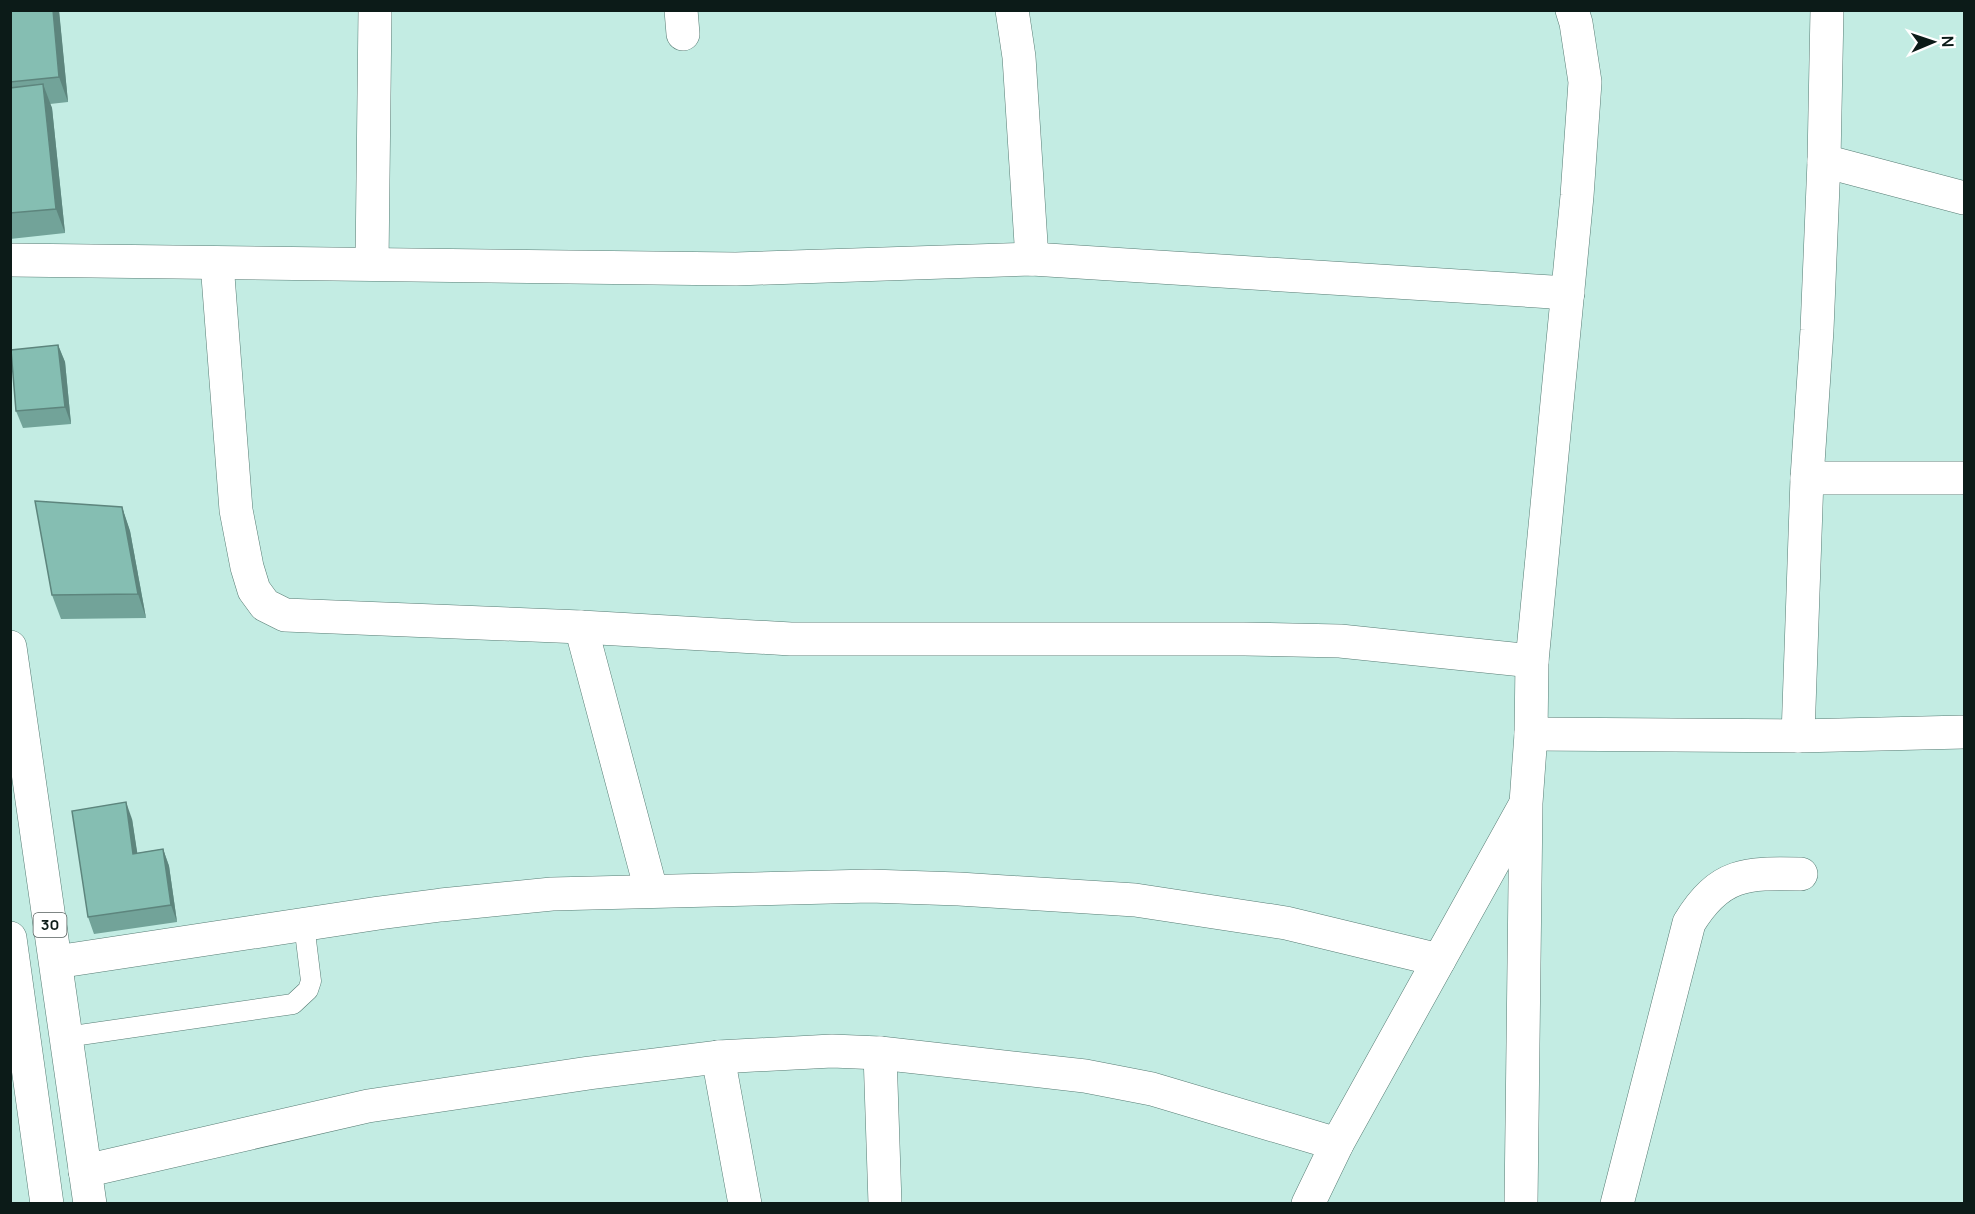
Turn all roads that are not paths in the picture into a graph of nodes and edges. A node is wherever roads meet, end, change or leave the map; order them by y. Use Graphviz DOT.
graph roads {
  1 [pos="375,10"];
  2 [pos="1012,10"];
  3 [pos="1572,10"];
  4 [pos="1827,10"];
  5 [pos="1824,161"];
  6 [pos="1965,198"];
  7 [pos="1032,259"];
  8 [pos="10,260"];
  9 [pos="217,263"];
  10 [pos="372,264"];
  11 [pos="1568,292"];
  12 [pos="1807,478"];
  13 [pos="1965,478"];
  14 [pos="582,627"];
  15 [pos="10,646"];
  16 [pos="1532,661"];
  17 [pos="1965,732"];
  18 [pos="1530,734"];
  19 [pos="1798,736"];
  20 [pos="1526,803"];
  21 [pos="1801,874"];
  22 [pos="651,890"];
  23 [pos="304,924"];
  24 [pos="10,938"];
  25 [pos="1438,960"];
  26 [pos="56,962"];
  27 [pos="17,1029"];
  28 [pos="66,1037"];
  29 [pos="880,1053"];
  30 [pos="718,1057"];
  31 [pos="1337,1144"];
  32 [pos="86,1171"];
  33 [pos="46,1203"];
  34 [pos="90,1203"];
  35 [pos="746,1203"];
  36 [pos="885,1203"];
  37 [pos="1308,1203"];
  38 [pos="1521,1203"];
  39 [pos="1617,1203"];
  1 -- 10 [label="street"];
  2 -- 7 [label="street"];
  3 -- 11 [label="street"];
  4 -- 5 [label="street"];
  5 -- 6 [label="street"];
  5 -- 12 [label="street"];
  7 -- 10 [label="street"];
  7 -- 11 [label="street"];
  8 -- 9 [label="street"];
  9 -- 10 [label="street"];
  9 -- 14 [label="street"];
  11 -- 16 [label="street"];
  12 -- 13 [label="street"];
  12 -- 19 [label="street"];
  14 -- 16 [label="street"];
  14 -- 22 [label="street"];
  15 -- 26 [label="street, 30"];
  16 -- 18 [label="street"];
  17 -- 19 [label="street"];
  18 -- 19 [label="street"];
  18 -- 20 [label="street"];
  20 -- 25 [label="street"];
  20 -- 38 [label="street"];
  21 -- 39 [label="street"];
  22 -- 23 [label="street"];
  22 -- 25 [label="street"];
  23 -- 26 [label="street"];
  23 -- 28 [label="lane"];
  24 -- 27 [label="street, 30"];
  25 -- 31 [label="street"];
  26 -- 28 [label="street, 30"];
  27 -- 33 [label="street, 30"];
  28 -- 32 [label="street, 30"];
  29 -- 30 [label="street"];
  29 -- 31 [label="street"];
  29 -- 36 [label="street"];
  30 -- 32 [label="street"];
  30 -- 35 [label="street"];
  31 -- 37 [label="street"];
  32 -- 34 [label="street, 30"];
}
